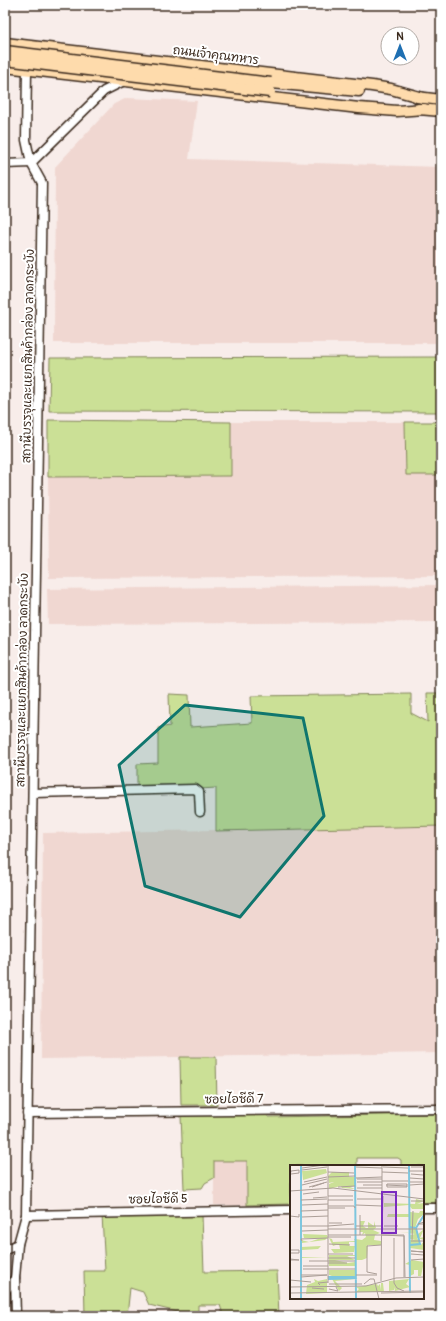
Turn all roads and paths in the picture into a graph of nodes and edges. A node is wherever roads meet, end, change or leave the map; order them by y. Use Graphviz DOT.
graph roads {
  1 [pos="5,43"];
  2 [pos="27,45"];
  3 [pos="5,51"];
  4 [pos="5,60"];
  5 [pos="5,68"];
  6 [pos="27,70"];
  7 [pos="122,82"];
  8 [pos="271,88"];
  9 [pos="424,98"];
  10 [pos="441,100"];
  11 [pos="424,109"];
  12 [pos="441,112"];
  13 [pos="31,163"];
  14 [pos="5,164"];
  15 [pos="32,793"];
  16 [pos="200,812"];
  17 [pos="441,1109"];
  18 [pos="27,1113"];
  19 [pos="424,1208"];
  20 [pos="441,1208"];
  21 [pos="290,1210"];
  22 [pos="26,1215"];
  23 [pos="18,1244"];
  24 [pos="5,1250"];
  25 [pos="15,1278"];
  26 [pos="5,1291"];
  27 [pos="16,1316"];
  1 -- 2 [label="main road, ถนนเจ้าคุณทหาร"];
  2 -- 6 [label="main road"];
  2 -- 9 [label="main road, ถนนเจ้าคุณทหาร"];
  3 -- 8 [label="main road, ถนนเจ้าคุณทหาร, bridge"];
  4 -- 8 [label="main road, ถนนเจ้าคุณทหาร, bridge"];
  5 -- 6 [label="main road, ถนนเจ้าคุณทหาร"];
  6 -- 7 [label="main road, ถนนเจ้าคุณทหาร"];
  6 -- 13 [label="street, สถานีบรรจุและแยกสินค้ากล่อง ลาดกระบัง"];
  7 -- 11 [label="main road, ถนนเจ้าคุณทหาร"];
  7 -- 13 [label="street"];
  8 -- 9 [label="main road, ถนนเจ้าคุณทหาร"];
  8 -- 11 [label="main road, ถนนเจ้าคุณทหาร"];
  9 -- 10 [label="main road, ถนนเจ้าคุณทหาร"];
  11 -- 12 [label="main road, ถนนเจ้าคุณทหาร"];
  13 -- 14 [label="street"];
  13 -- 15 [label="street, สถานีบรรจุและแยกสินค้ากล่อง ลาดกระบัง"];
  15 -- 16 [label="street"];
  15 -- 18 [label="street, สถานีบรรจุและแยกสินค้ากล่อง ลาดกระบัง"];
  17 -- 18 [label="street, ซอยไอซีดี 7"];
  18 -- 22 [label="street, สถานีบรรจุและแยกสินค้ากล่อง ลาดกระบัง"];
  19 -- 20 [label="street"];
  21 -- 22 [label="street, ซอยไอซีดี 5"];
  22 -- 23 [label="street, สถานีบรรจุและแยกสินค้ากล่อง ลาดกระบัง"];
  23 -- 24 [label="street"];
  23 -- 25 [label="street, สถานีบรรจุและแยกสินค้ากล่อง ลาดกระบัง"];
  25 -- 26 [label="street"];
  25 -- 27 [label="street, สถานีบรรจุและแยกสินค้ากล่อง ลาดกระบัง"];
}
